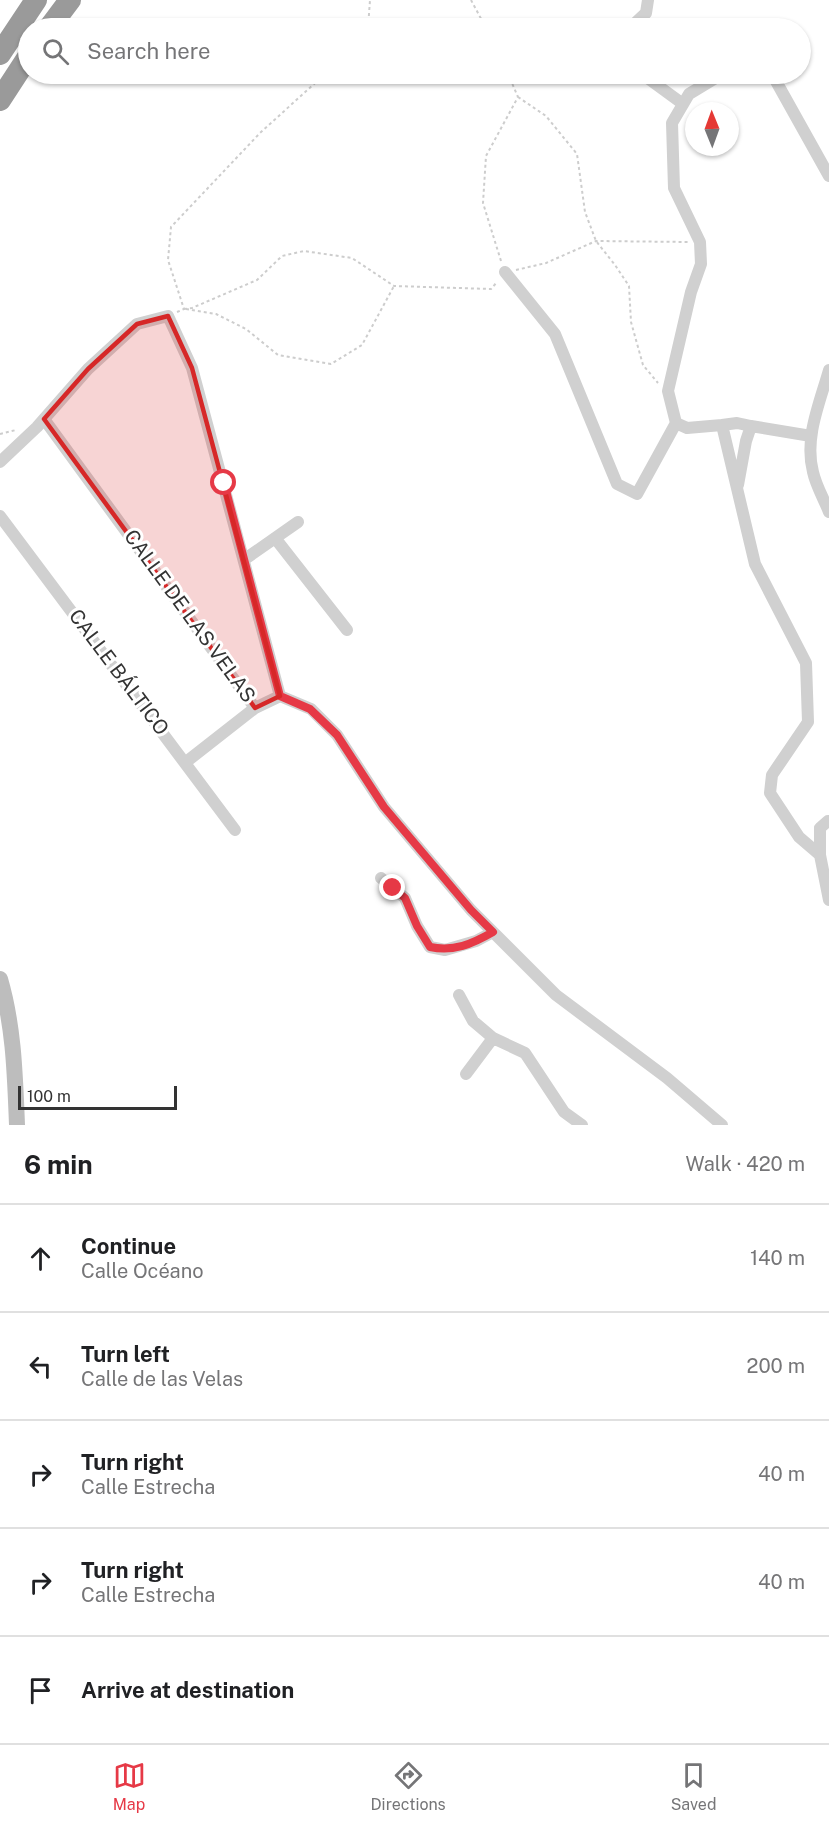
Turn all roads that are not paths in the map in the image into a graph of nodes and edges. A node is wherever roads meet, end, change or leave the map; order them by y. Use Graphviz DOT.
graph roads {
  1 [pos="36,0"];
  2 [pos="70,0"];
  3 [pos="648,0"];
  4 [pos="24,18"];
  5 [pos="56,18"];
  6 [pos="641,18"];
  7 [pos="18,27"];
  8 [pos="0,54"];
  9 [pos="18,72"];
  10 [pos="656,84"];
  11 [pos="706,84"];
  12 [pos="778,84"];
  13 [pos="0,100"];
  14 [pos="683,104"];
  15 [pos="829,176"];
  16 [pos="505,272"];
  17 [pos="829,370"];
  18 [pos="44,419"];
  19 [pos="676,423"];
  20 [pos="722,425"];
  21 [pos="751,426"];
  22 [pos="811,436"];
  23 [pos="0,462"];
  24 [pos="737,492"];
  25 [pos="829,512"];
  26 [pos="0,516"];
  27 [pos="298,522"];
  28 [pos="275,538"];
  29 [pos="245,559"];
  30 [pos="347,630"];
  31 [pos="280,696"];
  32 [pos="255,708"];
  33 [pos="186,762"];
  34 [pos="829,822"];
  35 [pos="235,830"];
  36 [pos="820,855"];
  37 [pos="381,878"];
  38 [pos="829,900"];
  39 [pos="493,932"];
  40 [pos="0,979"];
  41 [pos="459,996"];
  42 [pos="493,1038"];
  43 [pos="466,1074"];
  44 [pos="17,1125"];
  45 [pos="582,1125"];
  46 [pos="722,1125"];
  1 -- 4 [label="highway"];
  2 -- 5 [label="highway"];
  3 -- 6 [label="street"];
  7 -- 8 [label="highway"];
  9 -- 13 [label="highway"];
  10 -- 14 [label="street"];
  11 -- 14 [label="street"];
  12 -- 15 [label="street"];
  14 -- 19 [label="street"];
  16 -- 19 [label="street"];
  17 -- 22 [label="street"];
  18 -- 23 [label="street"];
  18 -- 29 [label="street"];
  18 -- 32 [label="street, CALLE DE LAS VELAS"];
  19 -- 20 [label="street"];
  20 -- 21 [label="street"];
  20 -- 24 [label="street"];
  21 -- 22 [label="street"];
  21 -- 24 [label="street"];
  22 -- 25 [label="street"];
  24 -- 36 [label="street"];
  26 -- 33 [label="street, CALLE BÁLTICO"];
  27 -- 28 [label="street"];
  28 -- 29 [label="street"];
  28 -- 30 [label="street"];
  29 -- 31 [label="street"];
  31 -- 32 [label="street, CALLE DE LAS VELAS"];
  31 -- 39 [label="street, CALLE DE LAS VELAS"];
  32 -- 33 [label="street"];
  33 -- 35 [label="street, CALLE BÁLTICO"];
  34 -- 36 [label="street"];
  36 -- 38 [label="street"];
  37 -- 39 [label="street"];
  39 -- 46 [label="street, CALLE DE LAS VELAS"];
  40 -- 44 [label="main road"];
  41 -- 42 [label="street"];
  42 -- 43 [label="street"];
  42 -- 45 [label="street"];
}
